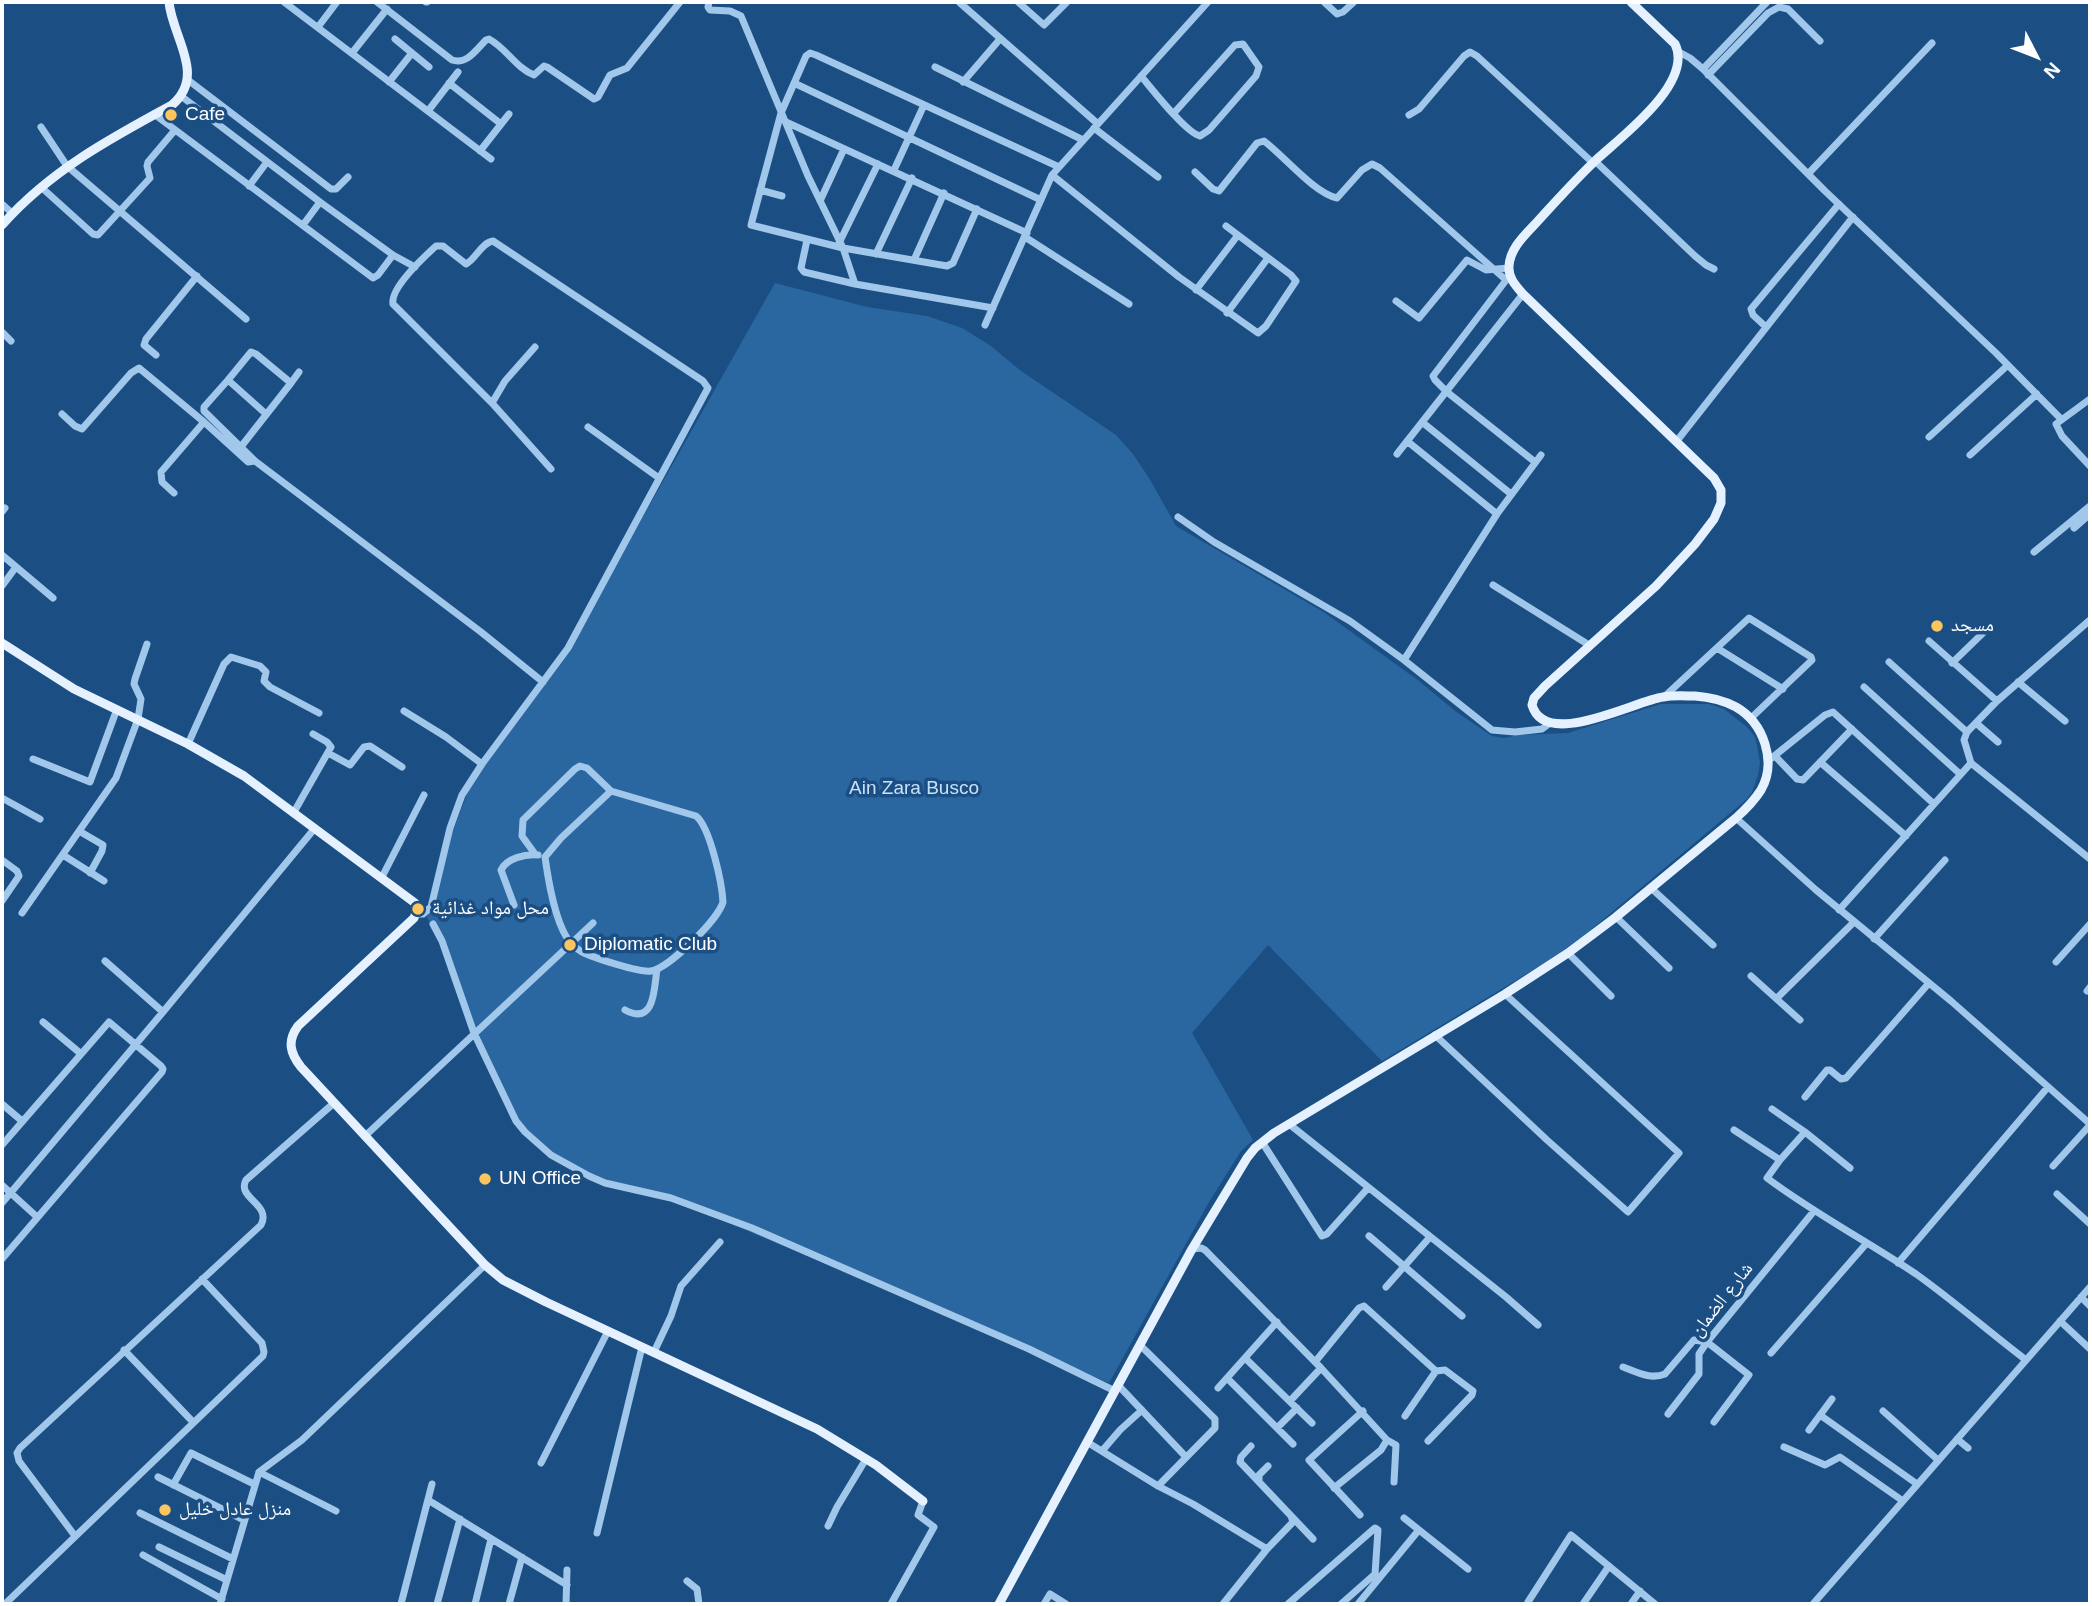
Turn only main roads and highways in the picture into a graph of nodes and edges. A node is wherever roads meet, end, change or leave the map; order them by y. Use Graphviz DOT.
graph roads {
  1 [pos="169,2"];
  2 [pos="1631,2"];
  3 [pos="2,225"];
  4 [pos="2,643"];
  5 [pos="923,1501"];
  6 [pos="999,1604"];
  1 -- 3 [label="main road"];
  2 -- 6 [label="main road"];
  4 -- 5 [label="main road"];
}
